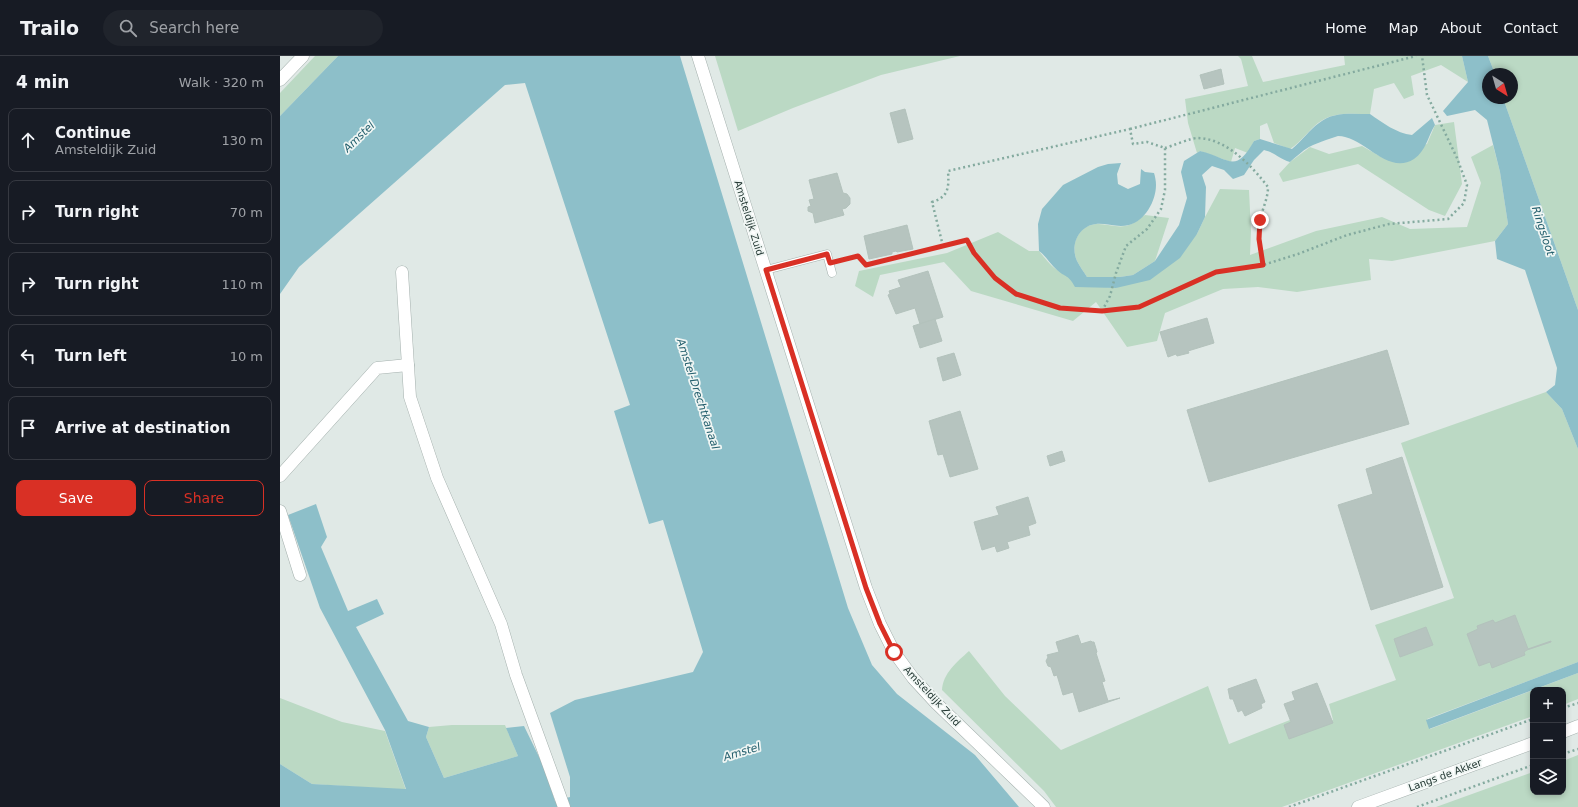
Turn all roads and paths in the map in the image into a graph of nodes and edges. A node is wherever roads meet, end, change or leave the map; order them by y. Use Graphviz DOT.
graph roads {
  1 [pos="303,56"];
  2 [pos="698,56"];
  3 [pos="1416,56"];
  4 [pos="1422,56"];
  5 [pos="280,80"];
  6 [pos="1130,129"];
  7 [pos="1165,148"];
  8 [pos="943,246"];
  9 [pos="830,263"];
  10 [pos="1263,265"];
  11 [pos="766,270"];
  12 [pos="402,272"];
  13 [pos="832,273"];
  14 [pos="1102,311"];
  15 [pos="408,365"];
  16 [pos="280,476"];
  17 [pos="280,511"];
  18 [pos="300,575"];
  19 [pos="1578,703"];
  20 [pos="1566,707"];
  21 [pos="1530,720"];
  22 [pos="1578,726"];
  23 [pos="1566,731"];
  24 [pos="1530,744"];
  25 [pos="1578,749"];
  26 [pos="1566,753"];
  27 [pos="1530,766"];
  28 [pos="562,801"];
  29 [pos="1044,807"];
  30 [pos="1289,807"];
  31 [pos="1358,807"];
  32 [pos="1418,807"];
  1 -- 5 [label="street"];
  2 -- 11 [label="street, Amsteldijk Zuid"];
  3 -- 6 [label="path"];
  4 -- 10 [label="path"];
  6 -- 7 [label="path"];
  6 -- 8 [label="path"];
  7 -- 10 [label="path"];
  7 -- 14 [label="path"];
  8 -- 9 [label="path"];
  8 -- 14 [label="path"];
  9 -- 11 [label="lane"];
  9 -- 13 [label="lane"];
  10 -- 14 [label="path"];
  11 -- 29 [label="street, Amsteldijk Zuid"];
  12 -- 15 [label="street"];
  15 -- 16 [label="street"];
  15 -- 28 [label="street"];
  17 -- 18 [label="street"];
  19 -- 20 [label="path"];
  21 -- 30 [label="path"];
  22 -- 23 [label="street"];
  24 -- 31 [label="street, Langs de Akker"];
  25 -- 26 [label="path"];
  27 -- 32 [label="path"];
}
